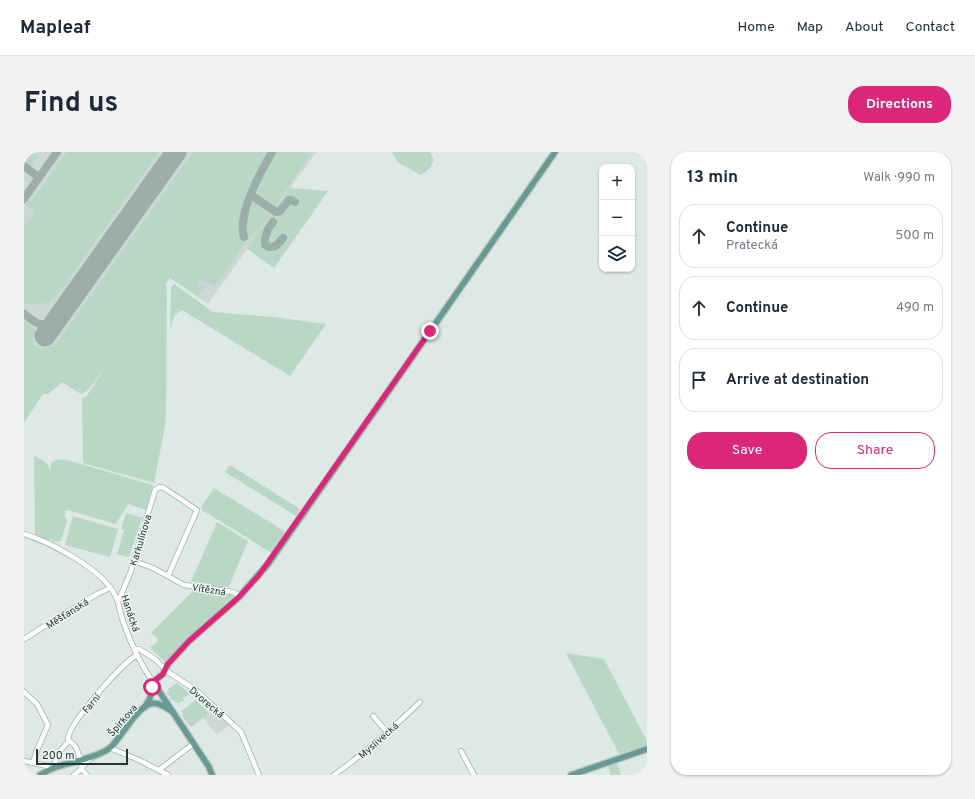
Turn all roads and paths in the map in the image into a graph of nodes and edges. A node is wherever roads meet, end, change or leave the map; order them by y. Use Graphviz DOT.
graph roads {
  1 [pos="555,152"];
  2 [pos="24,534"];
  3 [pos="134,562"];
  4 [pos="168,576"];
  5 [pos="110,588"];
  6 [pos="122,593"];
  7 [pos="115,595"];
  8 [pos="240,596"];
  9 [pos="118,602"];
  10 [pos="24,639"];
  11 [pos="135,650"];
  12 [pos="137,655"];
  13 [pos="166,670"];
  14 [pos="153,682"];
  15 [pos="24,692"];
  16 [pos="420,702"];
  17 [pos="145,707"];
  18 [pos="173,712"];
  19 [pos="373,716"];
  20 [pos="388,733"];
  21 [pos="69,741"];
  22 [pos="194,744"];
  23 [pos="110,748"];
  24 [pos="647,749"];
  25 [pos="461,751"];
  26 [pos="91,756"];
  27 [pos="81,759"];
  28 [pos="24,761"];
  29 [pos="33,763"];
  30 [pos="53,767"];
  31 [pos="81,769"];
  32 [pos="159,770"];
  33 [pos="40,775"];
  34 [pos="74,775"];
  35 [pos="87,775"];
  36 [pos="168,775"];
  37 [pos="212,775"];
  38 [pos="259,775"];
  39 [pos="334,775"];
  40 [pos="474,775"];
  41 [pos="571,775"];
  1 -- 8 [label="main road"];
  2 -- 5 [label="street, Hanácká"];
  3 -- 4 [label="street, Vítězná"];
  3 -- 4 [label="street, Karkulínova"];
  3 -- 6 [label="street, Karkulínova"];
  4 -- 8 [label="street, Vítězná"];
  5 -- 7 [label="street, Hanácká"];
  5 -- 10 [label="street, Měšťanská"];
  6 -- 7 [label="street"];
  6 -- 9 [label="street, Karkulínova"];
  7 -- 9 [label="street, Hanácká"];
  8 -- 13 [label="main road"];
  9 -- 11 [label="street, Hanácká"];
  11 -- 12 [label="street, Hanácká"];
  11 -- 13 [label="street, Dvorecká"];
  12 -- 14 [label="street, Hanácká"];
  12 -- 21 [label="street, Farní"];
  13 -- 14 [label="main road"];
  13 -- 38 [label="street, Dvorecká"];
  14 -- 17 [label="main road"];
  14 -- 18 [label="main road, Hanácká"];
  15 -- 29 [label="street"];
  16 -- 20 [label="street, Myslivecká"];
  17 -- 18 [label="main road"];
  17 -- 23 [label="main road, Špirkova"];
  18 -- 22 [label="main road, Hanácká"];
  19 -- 20 [label="street"];
  20 -- 39 [label="street, Myslivecká"];
  21 -- 27 [label="street"];
  21 -- 30 [label="street"];
  22 -- 32 [label="street"];
  22 -- 37 [label="main road, Hanácká"];
  23 -- 26 [label="main road, Špirkova"];
  23 -- 32 [label="street"];
  24 -- 41 [label="main road"];
  25 -- 40 [label="street"];
  26 -- 27 [label="main road, Špirkova"];
  26 -- 31 [label="street"];
  27 -- 30 [label="main road, Špirkova"];
  27 -- 31 [label="street"];
  28 -- 29 [label="street"];
  29 -- 30 [label="street"];
  30 -- 33 [label="main road, Špirkova"];
  31 -- 34 [label="street"];
  31 -- 35 [label="street"];
  32 -- 36 [label="street"];
}
